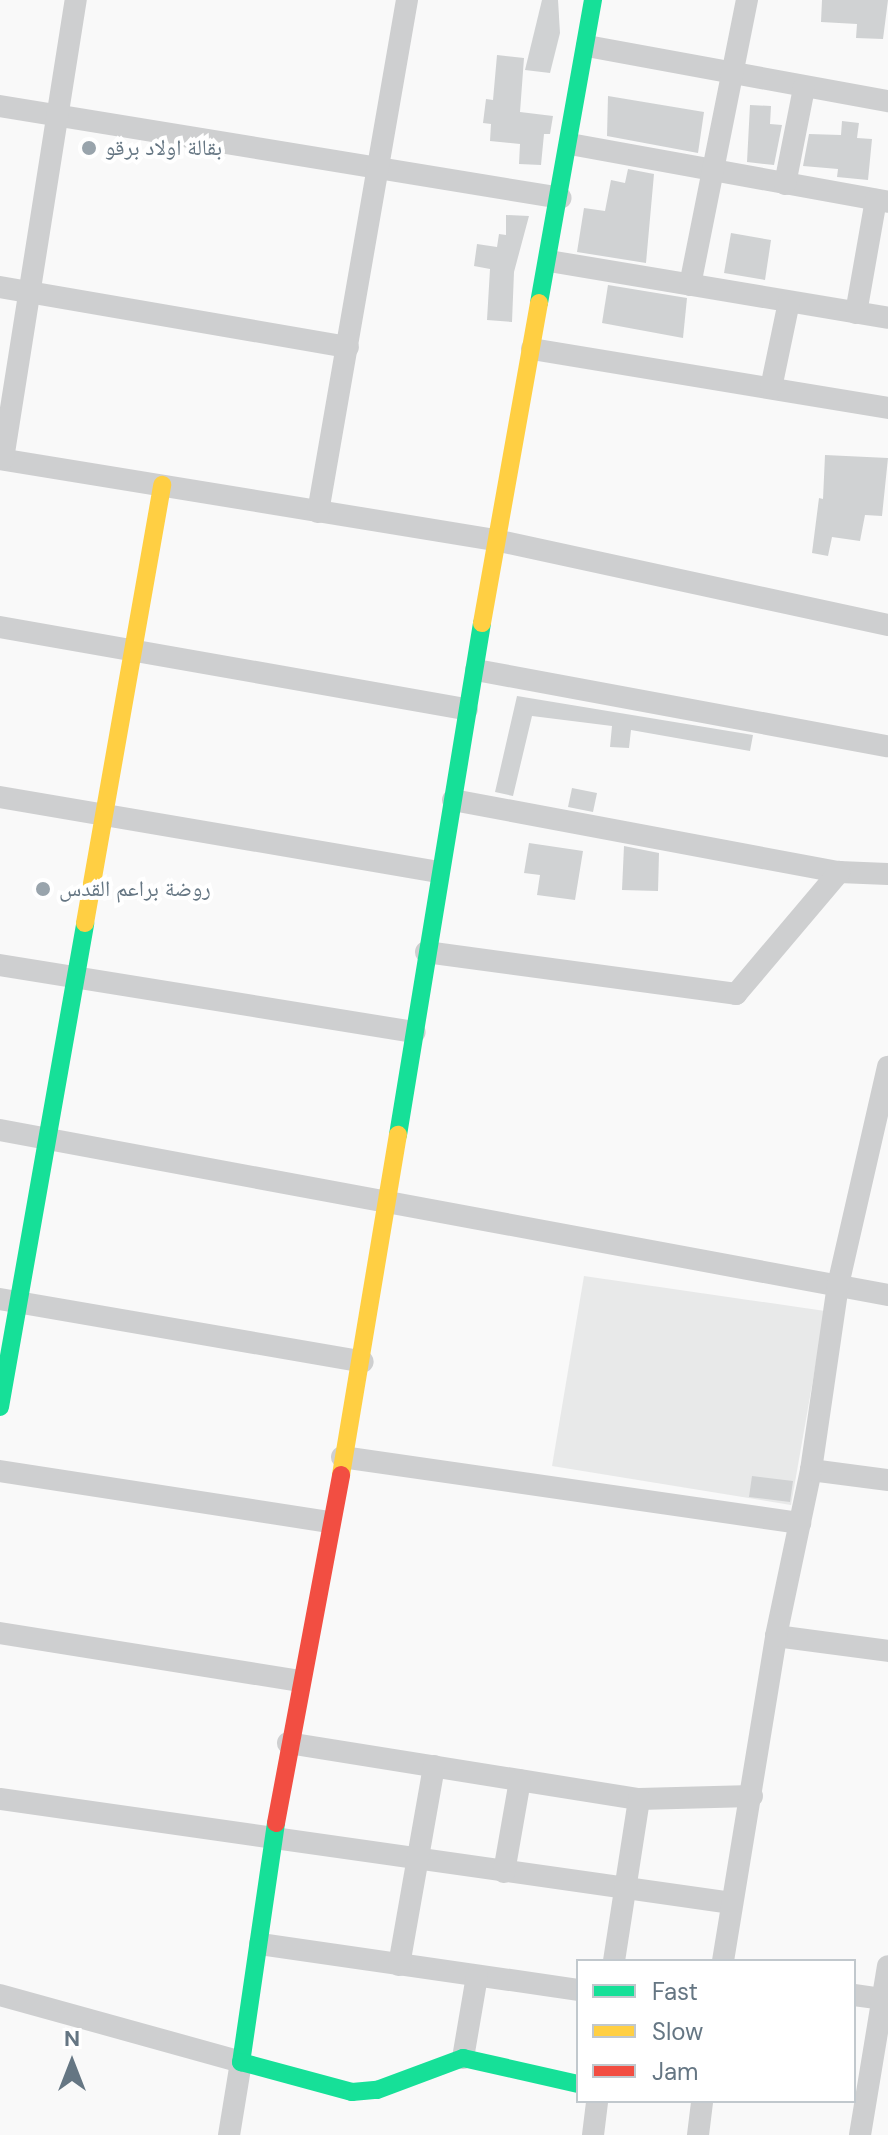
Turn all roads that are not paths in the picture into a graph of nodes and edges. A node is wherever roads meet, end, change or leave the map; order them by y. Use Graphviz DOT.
graph roads {
  1 [pos="76,0"];
  2 [pos="405,0"];
  3 [pos="593,0"];
  4 [pos="747,0"];
  5 [pos="587,46"];
  6 [pos="732,75"];
  7 [pos="804,88"];
  8 [pos="888,101"];
  9 [pos="0,106"];
  10 [pos="58,115"];
  11 [pos="570,144"];
  12 [pos="377,171"];
  13 [pos="713,171"];
  14 [pos="785,184"];
  15 [pos="561,198"];
  16 [pos="882,201"];
  17 [pos="549,261"];
  18 [pos="690,285"];
  19 [pos="0,287"];
  20 [pos="28,291"];
  21 [pos="789,302"];
  22 [pos="856,313"];
  23 [pos="888,318"];
  24 [pos="348,347"];
  25 [pos="532,349"];
  26 [pos="771,388"];
  27 [pos="888,408"];
  28 [pos="1,459"];
  29 [pos="162,485"];
  30 [pos="318,512"];
  31 [pos="495,540"];
  32 [pos="888,625"];
  33 [pos="0,627"];
  34 [pos="130,648"];
  35 [pos="476,670"];
  36 [pos="467,709"];
  37 [pos="888,746"];
  38 [pos="0,797"];
  39 [pos="453,800"];
  40 [pos="101,815"];
  41 [pos="438,872"];
  42 [pos="839,872"];
  43 [pos="888,874"];
  44 [pos="426,952"];
  45 [pos="0,965"];
  46 [pos="75,977"];
  47 [pos="415,1032"];
  48 [pos="888,1067"];
  49 [pos="882,1120"];
  50 [pos="0,1130"];
  51 [pos="48,1138"];
  52 [pos="387,1204"];
  53 [pos="838,1285"];
  54 [pos="888,1295"];
  55 [pos="10,1301"];
  56 [pos="363,1362"];
  57 [pos="0,1407"];
  58 [pos="342,1457"];
  59 [pos="811,1470"];
  60 [pos="0,1471"];
  61 [pos="888,1480"];
  62 [pos="328,1522"];
  63 [pos="800,1523"];
  64 [pos="0,1633"];
  65 [pos="776,1636"];
  66 [pos="888,1651"];
  67 [pos="299,1681"];
  68 [pos="288,1743"];
  69 [pos="434,1766"];
  70 [pos="520,1780"];
  71 [pos="752,1796"];
  72 [pos="0,1799"];
  73 [pos="639,1799"];
  74 [pos="276,1840"];
  75 [pos="418,1860"];
  76 [pos="504,1872"];
  77 [pos="624,1888"];
  78 [pos="732,1903"];
  79 [pos="260,1944"];
  80 [pos="614,1959"];
  81 [pos="723,1959"];
  82 [pos="399,1965"];
  83 [pos="888,1966"];
  84 [pos="477,1976"];
  85 [pos="576,1990"];
  86 [pos="0,1995"];
  87 [pos="856,1995"];
  88 [pos="885,1999"];
  89 [pos="463,2058"];
  90 [pos="241,2062"];
  91 [pos="576,2084"];
  92 [pos="597,2103"];
  93 [pos="696,2103"];
  94 [pos="229,2135"];
  95 [pos="593,2135"];
  96 [pos="698,2135"];
  97 [pos="860,2135"];
  1 -- 10 [label="street"];
  2 -- 12 [label="street"];
  3 -- 5 [label="street"];
  4 -- 6 [label="street"];
  5 -- 6 [label="street"];
  5 -- 11 [label="street"];
  6 -- 7 [label="street"];
  6 -- 13 [label="street"];
  7 -- 8 [label="street"];
  7 -- 14 [label="street"];
  9 -- 10 [label="street"];
  10 -- 12 [label="street"];
  10 -- 20 [label="street"];
  11 -- 13 [label="street"];
  11 -- 15 [label="street"];
  12 -- 15 [label="street"];
  12 -- 24 [label="street"];
  13 -- 14 [label="street"];
  13 -- 18 [label="street"];
  14 -- 16 [label="street"];
  15 -- 17 [label="street"];
  16 -- 22 [label="street"];
  17 -- 18 [label="street"];
  17 -- 25 [label="street"];
  18 -- 21 [label="street"];
  19 -- 20 [label="street"];
  20 -- 24 [label="street"];
  20 -- 28 [label="street"];
  21 -- 22 [label="street"];
  21 -- 26 [label="street"];
  22 -- 23 [label="street"];
  24 -- 30 [label="street"];
  25 -- 26 [label="street"];
  25 -- 31 [label="street"];
  26 -- 27 [label="street"];
  28 -- 29 [label="street"];
  29 -- 30 [label="street"];
  29 -- 34 [label="street"];
  30 -- 31 [label="street"];
  31 -- 32 [label="street"];
  31 -- 35 [label="street"];
  33 -- 34 [label="street"];
  34 -- 36 [label="street"];
  34 -- 40 [label="street"];
  35 -- 36 [label="street"];
  35 -- 37 [label="street"];
  36 -- 39 [label="street"];
  38 -- 40 [label="street"];
  39 -- 41 [label="street"];
  39 -- 42 [label="street"];
  40 -- 41 [label="street"];
  40 -- 46 [label="street"];
  41 -- 44 [label="street"];
  42 -- 43 [label="street"];
  42 -- 44 [label="street"];
  44 -- 47 [label="street"];
  45 -- 46 [label="street"];
  46 -- 47 [label="street"];
  46 -- 51 [label="street"];
  47 -- 52 [label="street"];
  48 -- 49 [label="street"];
  49 -- 53 [label="street"];
  50 -- 51 [label="street"];
  51 -- 52 [label="street"];
  51 -- 55 [label="street"];
  52 -- 53 [label="street"];
  52 -- 56 [label="street"];
  53 -- 54 [label="street"];
  53 -- 59 [label="street"];
  55 -- 56 [label="street"];
  55 -- 57 [label="street"];
  56 -- 58 [label="street"];
  58 -- 62 [label="street"];
  58 -- 63 [label="street"];
  59 -- 61 [label="street"];
  59 -- 63 [label="street"];
  60 -- 62 [label="street"];
  62 -- 67 [label="street"];
  63 -- 65 [label="street"];
  64 -- 67 [label="street"];
  65 -- 66 [label="street"];
  65 -- 71 [label="street"];
  67 -- 68 [label="street"];
  68 -- 69 [label="street"];
  68 -- 74 [label="street"];
  69 -- 70 [label="street"];
  69 -- 75 [label="street"];
  70 -- 73 [label="street"];
  70 -- 76 [label="street"];
  71 -- 73 [label="street"];
  71 -- 78 [label="street"];
  72 -- 74 [label="street"];
  73 -- 77 [label="street"];
  74 -- 75 [label="street"];
  74 -- 79 [label="street"];
  75 -- 76 [label="street"];
  75 -- 82 [label="street"];
  76 -- 77 [label="street"];
  77 -- 78 [label="street"];
  77 -- 80 [label="street"];
  78 -- 81 [label="street"];
  79 -- 82 [label="street"];
  79 -- 90 [label="street"];
  82 -- 84 [label="street"];
  83 -- 88 [label="street"];
  84 -- 85 [label="street"];
  84 -- 89 [label="street"];
  86 -- 90 [label="street"];
  87 -- 88 [label="street"];
  88 -- 97 [label="street"];
  89 -- 90 [label="street"];
  89 -- 91 [label="street"];
  90 -- 94 [label="street"];
  92 -- 95 [label="street"];
  93 -- 96 [label="street"];
}
